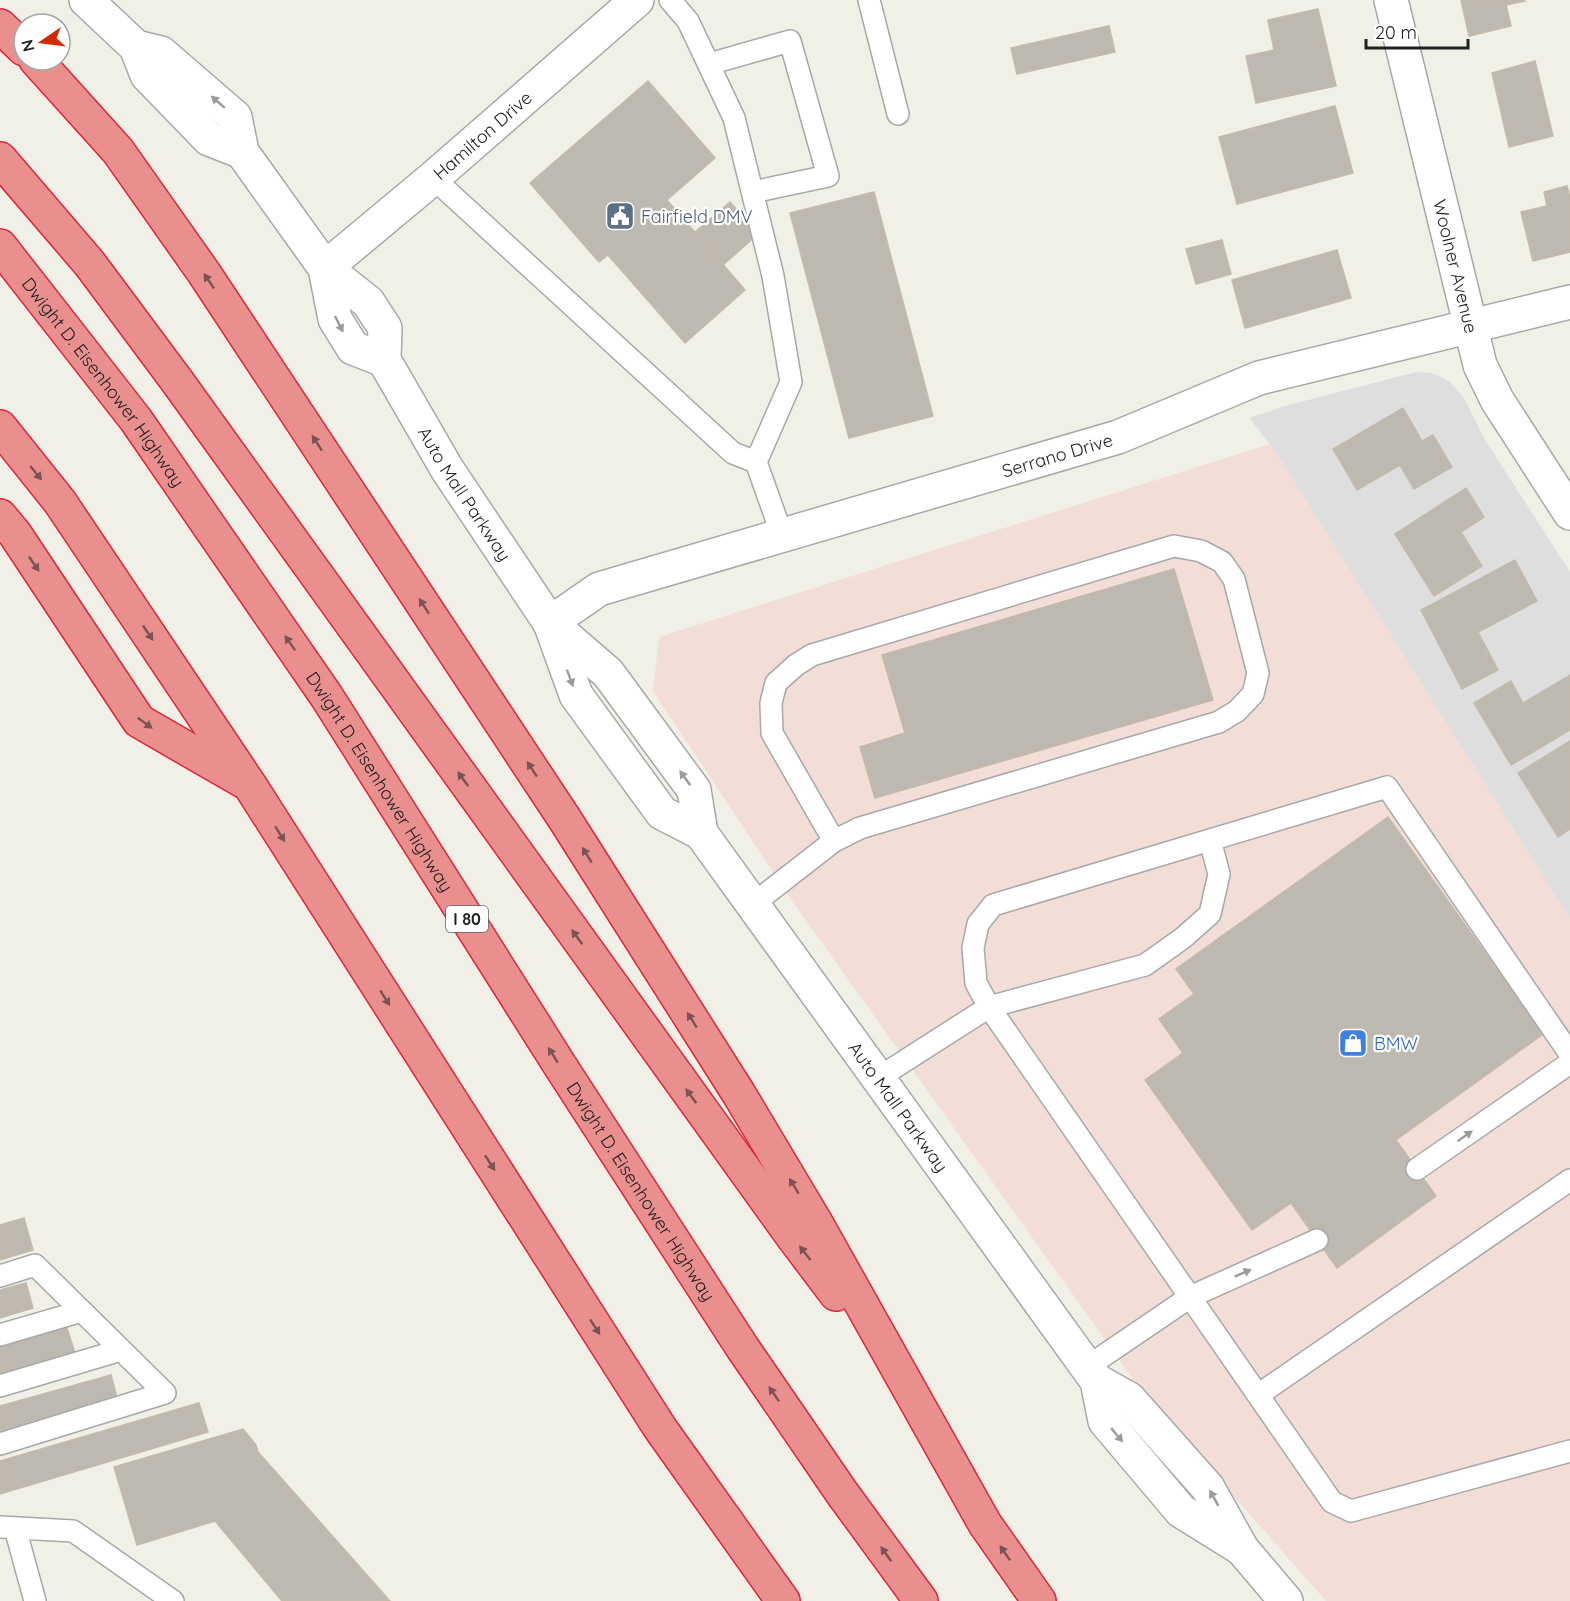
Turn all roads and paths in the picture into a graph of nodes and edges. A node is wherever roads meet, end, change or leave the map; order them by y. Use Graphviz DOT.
graph roads {
  1 [pos="86,0"];
  2 [pos="637,0"];
  3 [pos="670,0"];
  4 [pos="870,0"];
  5 [pos="1391,0"];
  6 [pos="0,26"];
  7 [pos="12,38"];
  8 [pos="709,64"];
  9 [pos="47,72"];
  10 [pos="898,114"];
  11 [pos="0,159"];
  12 [pos="433,178"];
  13 [pos="753,192"];
  14 [pos="0,246"];
  15 [pos="325,268"];
  16 [pos="1570,302"];
  17 [pos="1469,328"];
  18 [pos="0,427"];
  19 [pos="756,462"];
  20 [pos="1570,513"];
  21 [pos="0,516"];
  22 [pos="782,535"];
  23 [pos="550,622"];
  24 [pos="249,784"];
  25 [pos="1210,840"];
  26 [pos="834,841"];
  27 [pos="753,904"];
  28 [pos="989,1007"];
  29 [pos="1570,1054"];
  30 [pos="1570,1063"];
  31 [pos="878,1078"];
  32 [pos="1417,1169"];
  33 [pos="1570,1180"];
  34 [pos="1317,1240"];
  35 [pos="0,1276"];
  36 [pos="1190,1297"];
  37 [pos="82,1311"];
  38 [pos="0,1335"];
  39 [pos="121,1350"];
  40 [pos="1092,1374"];
  41 [pos="905,1383"];
  42 [pos="0,1386"];
  43 [pos="1258,1395"];
  44 [pos="0,1444"];
  45 [pos="1570,1451"];
  46 [pos="8,1527"];
  47 [pos="35,1601"];
  48 [pos="173,1601"];
  49 [pos="783,1601"];
  50 [pos="921,1601"];
  51 [pos="1039,1601"];
  52 [pos="1286,1601"];
  1 -- 15 [label="street, Auto Mall Parkway"];
  2 -- 12 [label="street, Hamilton Drive"];
  3 -- 8 [label="lane"];
  4 -- 10 [label="lane"];
  5 -- 17 [label="street, Woolner Avenue"];
  6 -- 7 [label="highway"];
  8 -- 13 [label="lane"];
  8 -- 13 [label="lane"];
  41 -- 9 [label="highway, one-way"];
  41 -- 11 [label="highway, one-way"];
  12 -- 15 [label="street, Hamilton Drive"];
  12 -- 19 [label="lane"];
  13 -- 19 [label="lane"];
  50 -- 14 [label="highway, Dwight D. Eisenhower Highway / I 80, one-way"];
  15 -- 23 [label="street, Auto Mall Parkway"];
  16 -- 17 [label="street, Serrano Drive"];
  17 -- 20 [label="street, Woolner Avenue"];
  17 -- 22 [label="street, Serrano Drive"];
  18 -- 24 [label="highway, one-way"];
  19 -- 22 [label="lane"];
  21 -- 24 [label="highway, one-way"];
  22 -- 23 [label="street, Serrano Drive"];
  23 -- 27 [label="street, Auto Mall Parkway"];
  24 -- 49 [label="highway, one-way"];
  25 -- 28 [label="lane"];
  25 -- 28 [label="lane"];
  25 -- 29 [label="lane"];
  26 -- 26 [label="lane"];
  26 -- 27 [label="lane"];
  27 -- 31 [label="street, Auto Mall Parkway"];
  28 -- 31 [label="lane"];
  28 -- 36 [label="lane"];
  32 -- 30 [label="lane, one-way"];
  31 -- 40 [label="street, Auto Mall Parkway"];
  33 -- 43 [label="lane"];
  36 -- 34 [label="lane, one-way"];
  35 -- 37 [label="lane"];
  36 -- 40 [label="lane"];
  36 -- 43 [label="lane"];
  37 -- 38 [label="lane"];
  37 -- 39 [label="lane"];
  39 -- 42 [label="lane"];
  39 -- 44 [label="lane"];
  40 -- 52 [label="street, Auto Mall Parkway"];
  51 -- 41 [label="highway, one-way"];
  43 -- 45 [label="lane"];
  46 -- 47 [label="lane"];
  46 -- 48 [label="lane"];
}
